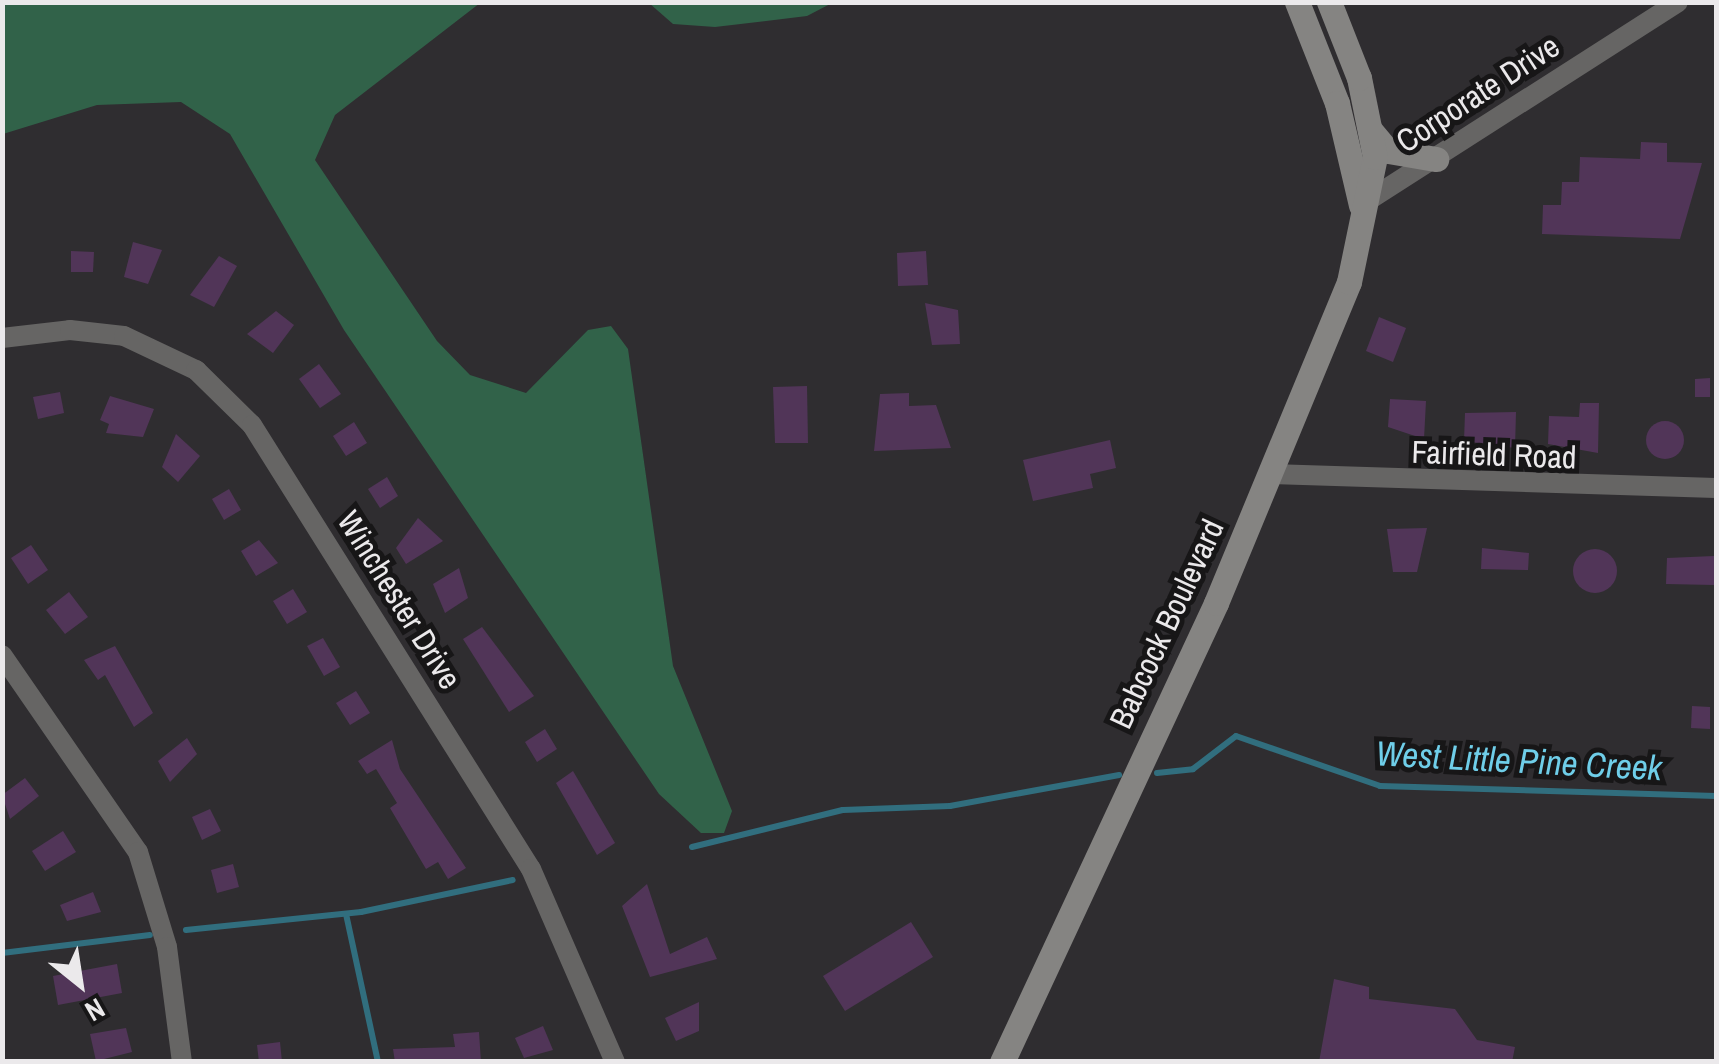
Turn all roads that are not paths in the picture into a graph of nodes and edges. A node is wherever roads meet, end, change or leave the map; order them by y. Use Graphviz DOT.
graph roads {
  1 [pos="1297,2"];
  2 [pos="1329,2"];
  3 [pos="1678,2"];
  4 [pos="1371,132"];
  5 [pos="1436,158"];
  6 [pos="1362,204"];
  7 [pos="2,338"];
  8 [pos="1271,474"];
  9 [pos="1716,488"];
  10 [pos="2,655"];
  11 [pos="182,1062"];
  12 [pos="615,1062"];
  13 [pos="1002,1062"];
  1 -- 6 [label="street, Babcock Boulevard"];
  2 -- 4 [label="street, Babcock Boulevard"];
  3 -- 5 [label="street, Corporate Drive"];
  4 -- 5 [label="street"];
  4 -- 6 [label="street, Babcock Boulevard"];
  5 -- 6 [label="street, Corporate Drive"];
  6 -- 8 [label="street, Babcock Boulevard"];
  7 -- 12 [label="street, Winchester Drive"];
  8 -- 9 [label="street, Fairfield Road"];
  8 -- 13 [label="street, Babcock Boulevard"];
  10 -- 11 [label="street"];
}
